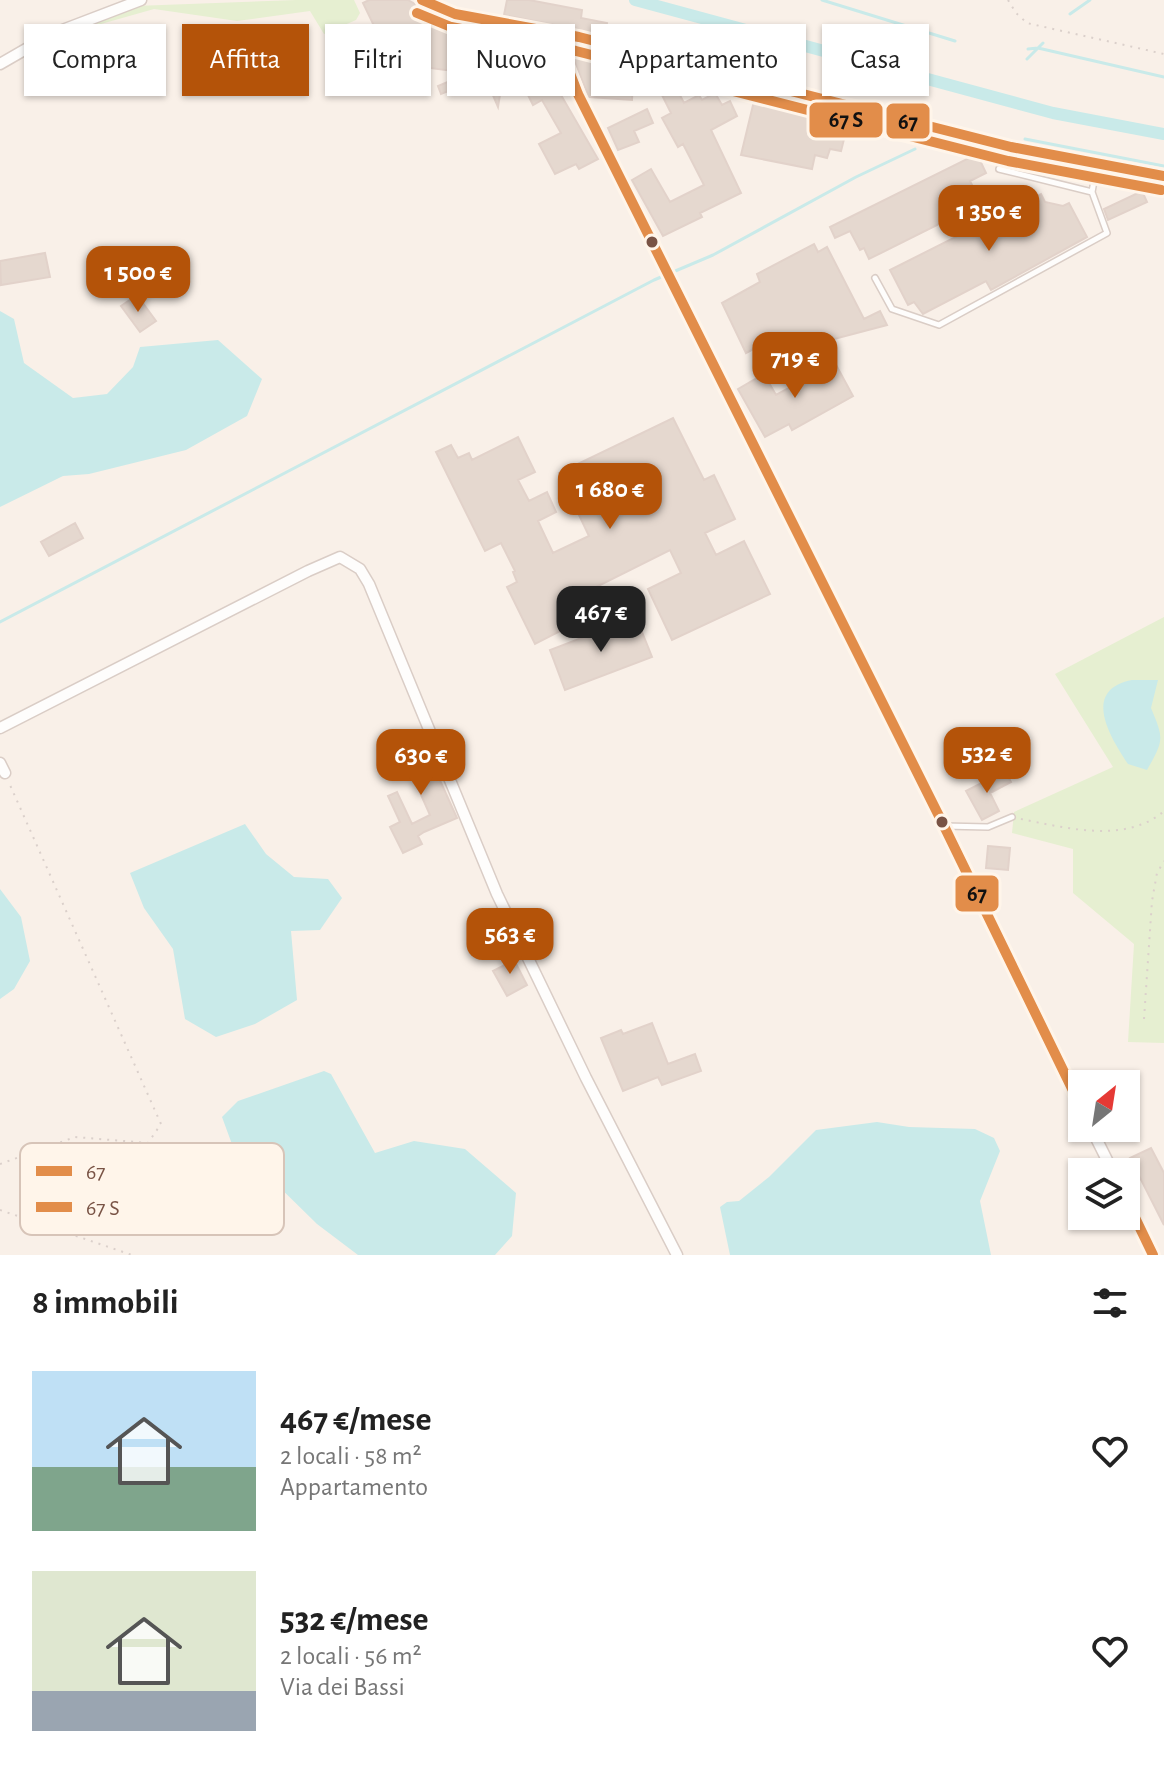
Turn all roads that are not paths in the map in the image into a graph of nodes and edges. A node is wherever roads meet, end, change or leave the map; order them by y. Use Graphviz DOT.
graph roads {
  1 [pos="141,0"];
  2 [pos="422,0"];
  3 [pos="510,24"];
  4 [pos="575,37"];
  5 [pos="0,64"];
  6 [pos="575,86"];
  7 [pos="1097,164"];
  8 [pos="999,169"];
  9 [pos="1164,176"];
  10 [pos="1092,192"];
  11 [pos="875,278"];
  12 [pos="0,728"];
  13 [pos="1012,817"];
  14 [pos="944,826"];
  15 [pos="1068,1080"];
  16 [pos="1140,1228"];
  17 [pos="677,1255"];
  18 [pos="1153,1255"];
  1 -- 5 [label="street"];
  2 -- 3 [label="street"];
  4 -- 7 [label="street"];
  6 -- 14 [label="street"];
  7 -- 9 [label="street"];
  7 -- 10 [label="lane"];
  8 -- 10 [label="lane"];
  10 -- 11 [label="lane"];
  12 -- 17 [label="street"];
  13 -- 14 [label="lane"];
  14 -- 15 [label="street"];
  16 -- 18 [label="street"];
}
